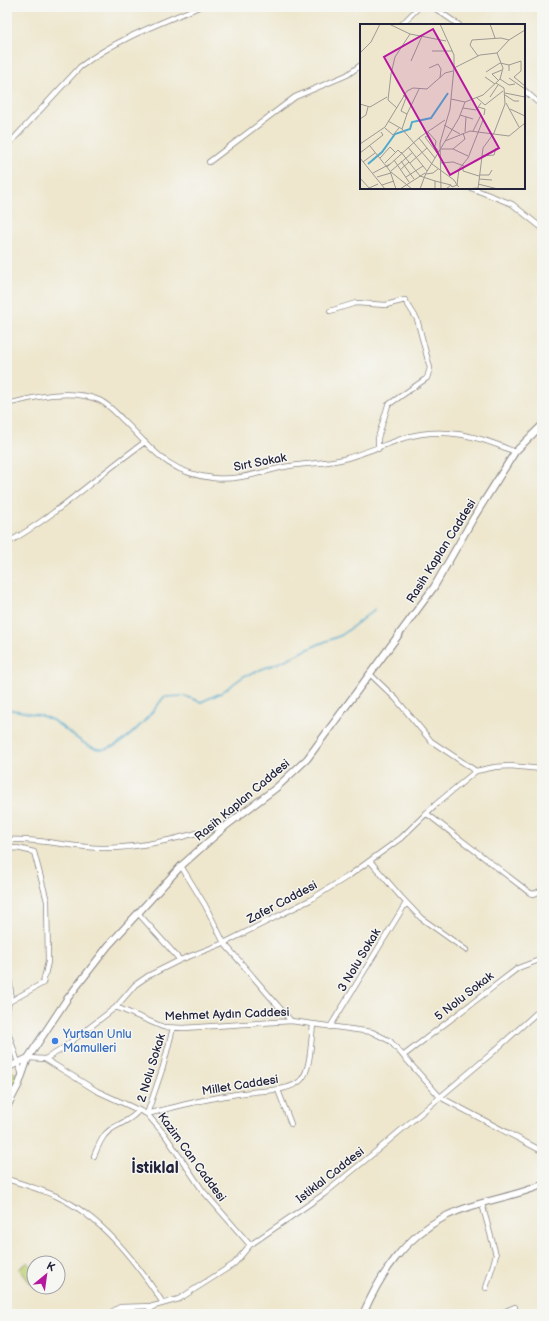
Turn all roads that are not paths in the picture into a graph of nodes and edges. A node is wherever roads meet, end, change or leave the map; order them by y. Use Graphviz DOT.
graph roads {
  1 [pos="199,7"];
  2 [pos="419,7"];
  3 [pos="433,7"];
  4 [pos="402,24"];
  5 [pos="458,24"];
  6 [pos="360,66"];
  7 [pos="525,91"];
  8 [pos="542,106"];
  9 [pos="7,146"];
  10 [pos="209,162"];
  11 [pos="474,189"];
  12 [pos="542,228"];
  13 [pos="330,311"];
  14 [pos="7,404"];
  15 [pos="542,425"];
  16 [pos="145,442"];
  17 [pos="378,449"];
  18 [pos="515,452"];
  19 [pos="7,543"];
  20 [pos="370,674"];
  21 [pos="542,769"];
  22 [pos="476,771"];
  23 [pos="426,813"];
  24 [pos="227,825"];
  25 [pos="7,840"];
  26 [pos="7,850"];
  27 [pos="370,861"];
  28 [pos="181,866"];
  29 [pos="542,890"];
  30 [pos="406,903"];
  31 [pos="138,913"];
  32 [pos="224,943"];
  33 [pos="466,950"];
  34 [pos="7,959"];
  35 [pos="542,959"];
  36 [pos="180,960"];
  37 [pos="9,1002"];
  38 [pos="116,1007"];
  39 [pos="542,1008"];
  40 [pos="7,1012"];
  41 [pos="291,1021"];
  42 [pos="313,1024"];
  43 [pos="330,1027"];
  44 [pos="173,1028"];
  45 [pos="7,1029"];
  46 [pos="403,1056"];
  47 [pos="28,1058"];
  48 [pos="45,1059"];
  49 [pos="16,1063"];
  50 [pos="7,1068"];
  51 [pos="22,1075"];
  52 [pos="7,1090"];
  53 [pos="278,1090"];
  54 [pos="15,1091"];
  55 [pos="440,1097"];
  56 [pos="7,1106"];
  57 [pos="139,1110"];
  58 [pos="147,1114"];
  59 [pos="291,1124"];
  60 [pos="542,1151"];
  61 [pos="94,1156"];
  62 [pos="7,1179"];
  63 [pos="542,1185"];
  64 [pos="482,1204"];
  65 [pos="250,1245"];
  66 [pos="486,1288"];
  67 [pos="163,1303"];
  68 [pos="154,1306"];
  69 [pos="515,1307"];
  70 [pos="364,1312"];
  71 [pos="108,1314"];
  72 [pos="146,1314"];
  73 [pos="371,1314"];
  74 [pos="498,1314"];
  1 -- 9 [label="street"];
  2 -- 4 [label="street"];
  3 -- 5 [label="street"];
  6 -- 10 [label="street"];
  7 -- 8 [label="street"];
  11 -- 12 [label="street"];
  13 -- 17 [label="street"];
  14 -- 16 [label="street, Sırt Sokak"];
  15 -- 18 [label="street, Rasih Kaplan Caddesi"];
  16 -- 17 [label="street, Sırt Sokak"];
  16 -- 19 [label="street"];
  17 -- 18 [label="street, Sırt Sokak"];
  18 -- 20 [label="street, Rasih Kaplan Caddesi"];
  20 -- 22 [label="street"];
  20 -- 24 [label="street, Rasih Kaplan Caddesi"];
  21 -- 22 [label="street, Zafer Caddesi"];
  22 -- 23 [label="street, Zafer Caddesi"];
  23 -- 27 [label="street, Zafer Caddesi"];
  23 -- 29 [label="street"];
  24 -- 25 [label="street"];
  24 -- 28 [label="street, Rasih Kaplan Caddesi"];
  26 -- 37 [label="street"];
  27 -- 30 [label="street"];
  27 -- 32 [label="street, Zafer Caddesi"];
  28 -- 31 [label="street, Rasih Kaplan Caddesi"];
  28 -- 32 [label="street"];
  30 -- 33 [label="street"];
  30 -- 43 [label="street, 3 Nolu Sokak"];
  31 -- 36 [label="street"];
  31 -- 47 [label="street, Rasih Kaplan Caddesi"];
  32 -- 36 [label="street, Zafer Caddesi"];
  32 -- 41 [label="street"];
  34 -- 37 [label="street"];
  35 -- 46 [label="street, 5 Nolu Sokak"];
  36 -- 38 [label="street, Zafer Caddesi"];
  37 -- 40 [label="street"];
  38 -- 44 [label="street, Mehmet Aydın Caddesi"];
  38 -- 48 [label="street, Zafer Caddesi"];
  39 -- 55 [label="street, Istiklal Caddesi"];
  41 -- 42 [label="street, Mehmet Aydın Caddesi"];
  41 -- 44 [label="street, Mehmet Aydın Caddesi"];
  42 -- 43 [label="street, Mehmet Aydın Caddesi"];
  42 -- 53 [label="street, Millet Caddesi"];
  43 -- 46 [label="street, Mehmet Aydın Caddesi"];
  44 -- 58 [label="street, 2 Nolu Sokak"];
  45 -- 49 [label="street"];
  46 -- 55 [label="street, Mehmet Aydın Caddesi"];
  47 -- 48 [label="street"];
  47 -- 49 [label="street"];
  47 -- 51 [label="street, Rasih Kaplan Caddesi"];
  48 -- 57 [label="street, Kazim Can Caddesi"];
  49 -- 50 [label="street"];
  49 -- 51 [label="street"];
  51 -- 54 [label="street, Rasih Kaplan Caddesi"];
  52 -- 54 [label="street"];
  53 -- 58 [label="street, Millet Caddesi"];
  53 -- 59 [label="street"];
  54 -- 56 [label="street, Rasih Kaplan Caddesi"];
  55 -- 60 [label="street, Mehmet Aydın Caddesi"];
  55 -- 65 [label="street, Istiklal Caddesi"];
  57 -- 58 [label="street, Kazim Can Caddesi"];
  57 -- 61 [label="street"];
  58 -- 65 [label="street, Kazim Can Caddesi"];
  62 -- 67 [label="street"];
  63 -- 64 [label="street"];
  64 -- 66 [label="street"];
  64 -- 70 [label="street"];
  65 -- 67 [label="street, Istiklal Caddesi"];
  67 -- 68 [label="street, Istiklal Caddesi"];
  68 -- 71 [label="street, Istiklal Caddesi"];
  68 -- 72 [label="street"];
  69 -- 74 [label="street"];
  70 -- 73 [label="street"];
}
